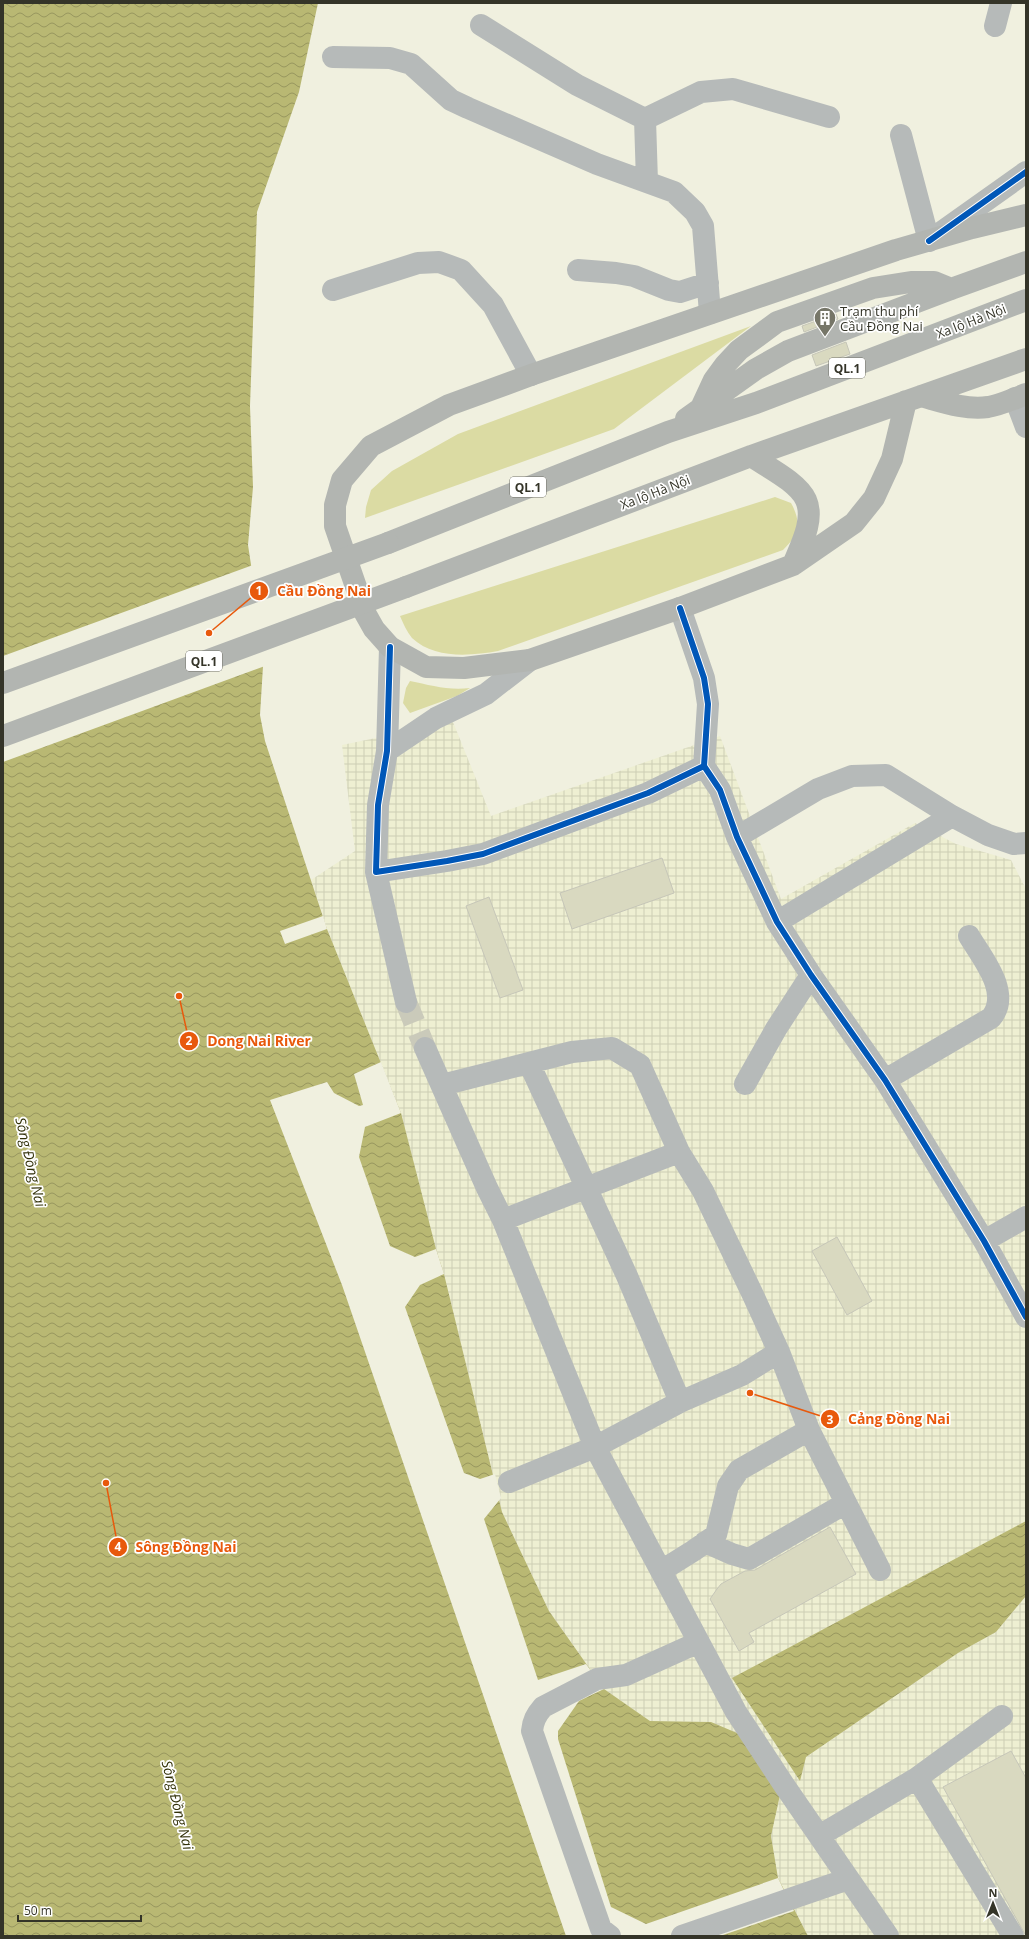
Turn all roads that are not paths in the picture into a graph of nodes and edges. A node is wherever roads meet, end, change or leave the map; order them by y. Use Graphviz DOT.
graph roads {
  1 [pos="1001,3"];
  2 [pos="481,25"];
  3 [pos="995,26"];
  4 [pos="333,57"];
  5 [pos="829,117"];
  6 [pos="645,119"];
  7 [pos="901,135"];
  8 [pos="1026,172"];
  9 [pos="647,182"];
  10 [pos="1026,215"];
  11 [pos="929,241"];
  12 [pos="1026,262"];
  13 [pos="578,270"];
  14 [pos="708,283"];
  15 [pos="951,289"];
  16 [pos="333,290"];
  17 [pos="1026,300"];
  18 [pos="710,313"];
  19 [pos="1026,358"];
  20 [pos="531,375"];
  21 [pos="1021,396"];
  22 [pos="914,398"];
  23 [pos="701,409"];
  24 [pos="1026,427"];
  25 [pos="668,432"];
  26 [pos="752,456"];
  27 [pos="794,565"];
  28 [pos="680,608"];
  29 [pos="390,647"];
  30 [pos="530,660"];
  31 [pos="3,683"];
  32 [pos="3,736"];
  33 [pos="387,751"];
  34 [pos="704,766"];
  35 [pos="952,816"];
  36 [pos="737,837"];
  37 [pos="1026,843"];
  38 [pos="376,872"];
  39 [pos="777,922"];
  40 [pos="969,936"];
  41 [pos="811,975"];
  42 [pos="406,1002"];
  43 [pos="425,1048"];
  44 [pos="529,1063"];
  45 [pos="885,1080"];
  46 [pos="745,1084"];
  47 [pos="442,1085"];
  48 [pos="679,1152"];
  49 [pos="586,1188"];
  50 [pos="1026,1218"];
  51 [pos="503,1220"];
  52 [pos="984,1240"];
  53 [pos="1026,1317"];
  54 [pos="779,1352"];
  55 [pos="680,1402"];
  56 [pos="809,1430"];
  57 [pos="595,1447"];
  58 [pos="509,1482"];
  59 [pos="846,1503"];
  60 [pos="705,1542"];
  61 [pos="880,1570"];
  62 [pos="661,1571"];
  63 [pos="699,1642"];
  64 [pos="1002,1716"];
  65 [pos="916,1778"];
  66 [pos="819,1836"];
  67 [pos="848,1879"];
  68 [pos="610,1936"];
  69 [pos="682,1936"];
  70 [pos="888,1936"];
  71 [pos="1013,1936"];
  1 -- 3 [label="street"];
  2 -- 6 [label="street"];
  4 -- 9 [label="street"];
  5 -- 6 [label="street"];
  6 -- 9 [label="street"];
  7 -- 11 [label="street"];
  8 -- 11 [label="street"];
  9 -- 14 [label="street"];
  10 -- 11 [label="highway"];
  11 -- 18 [label="highway"];
  12 -- 15 [label="highway, Xa lộ Hà Nội / QL.1"];
  13 -- 14 [label="street"];
  14 -- 18 [label="street"];
  15 -- 23 [label="highway, Xa lộ Hà Nội / QL.1"];
  15 -- 23 [label="highway"];
  16 -- 20 [label="street"];
  17 -- 25 [label="highway, Xa lộ Hà Nội / QL.1"];
  18 -- 20 [label="highway"];
  19 -- 22 [label="highway, Xa lộ Hà Nội / QL.1"];
  20 -- 29 [label="highway"];
  21 -- 22 [label="highway"];
  21 -- 24 [label="street"];
  22 -- 26 [label="highway, Xa lộ Hà Nội / QL.1"];
  22 -- 27 [label="highway"];
  23 -- 25 [label="highway, Xa lộ Hà Nội / QL.1"];
  25 -- 31 [label="highway, Xa lộ Hà Nội / QL.1, bridge"];
  26 -- 27 [label="highway"];
  26 -- 32 [label="highway, Xa lộ Hà Nội / QL.1, bridge"];
  27 -- 28 [label="highway"];
  28 -- 30 [label="highway"];
  28 -- 34 [label="street"];
  29 -- 30 [label="highway"];
  29 -- 33 [label="street"];
  30 -- 33 [label="street"];
  33 -- 38 [label="street"];
  34 -- 36 [label="street"];
  34 -- 38 [label="street"];
  35 -- 36 [label="street"];
  35 -- 37 [label="street"];
  35 -- 39 [label="street"];
  36 -- 39 [label="street"];
  38 -- 42 [label="street"];
  39 -- 41 [label="street"];
  40 -- 45 [label="street"];
  41 -- 45 [label="street"];
  41 -- 46 [label="street"];
  43 -- 47 [label="street"];
  44 -- 47 [label="street"];
  44 -- 48 [label="street"];
  44 -- 49 [label="street"];
  45 -- 52 [label="street"];
  47 -- 51 [label="street"];
  48 -- 49 [label="street"];
  48 -- 54 [label="street"];
  49 -- 51 [label="street"];
  49 -- 55 [label="street"];
  50 -- 52 [label="street"];
  51 -- 57 [label="street"];
  52 -- 53 [label="street"];
  54 -- 55 [label="street"];
  54 -- 56 [label="street"];
  55 -- 57 [label="street"];
  56 -- 59 [label="street"];
  56 -- 60 [label="street"];
  57 -- 58 [label="street"];
  57 -- 62 [label="street"];
  59 -- 60 [label="street"];
  59 -- 61 [label="street"];
  60 -- 62 [label="street"];
  62 -- 63 [label="street"];
  63 -- 66 [label="street"];
  63 -- 68 [label="street"];
  64 -- 65 [label="street"];
  65 -- 66 [label="street"];
  65 -- 71 [label="street"];
  66 -- 67 [label="street"];
  67 -- 69 [label="street"];
  67 -- 70 [label="street"];
}
